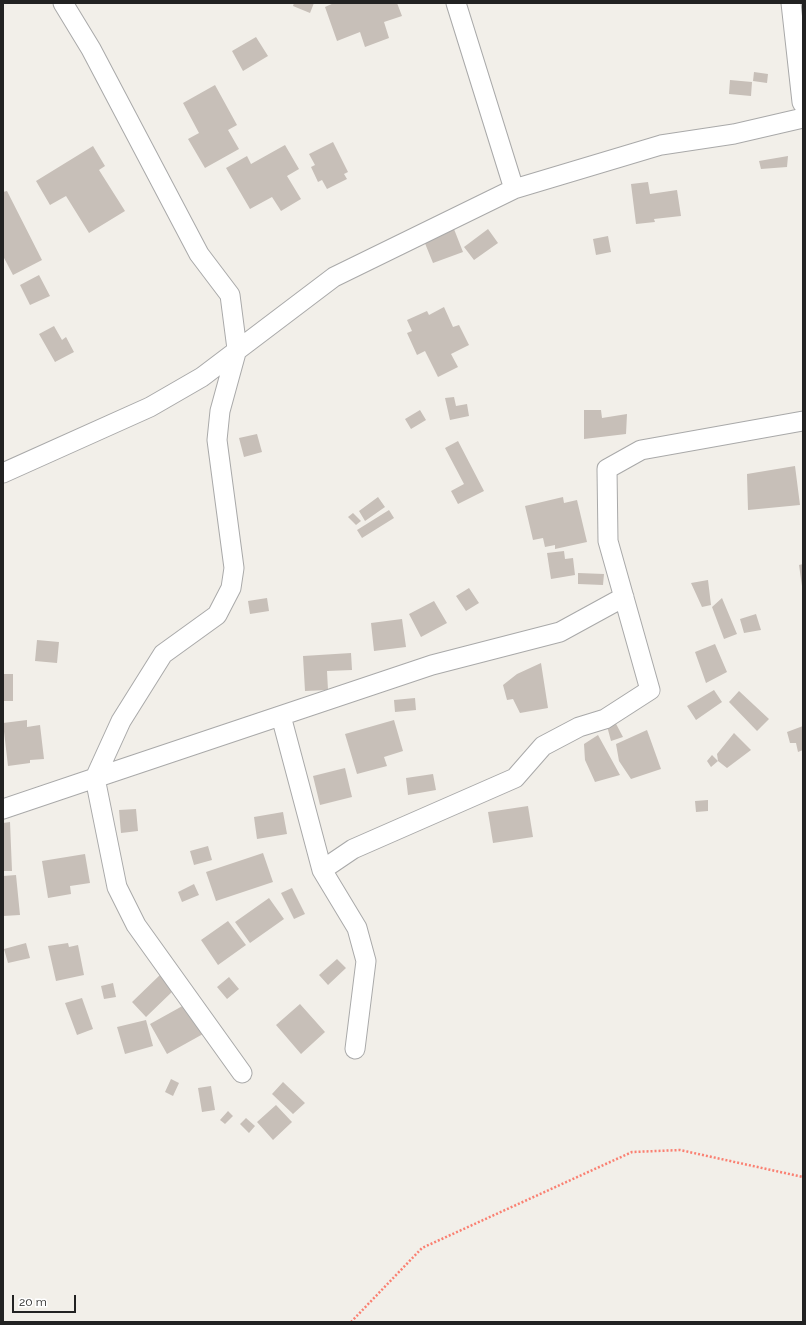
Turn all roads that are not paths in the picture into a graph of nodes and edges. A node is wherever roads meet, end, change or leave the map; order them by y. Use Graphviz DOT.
graph roads {
  1 [pos="63,3"];
  2 [pos="456,3"];
  3 [pos="791,3"];
  4 [pos="803,104"];
  5 [pos="803,118"];
  6 [pos="514,189"];
  7 [pos="237,349"];
  8 [pos="803,421"];
  9 [pos="3,473"];
  10 [pos="624,597"];
  11 [pos="281,716"];
  12 [pos="95,778"];
  13 [pos="3,809"];
  14 [pos="322,870"];
  15 [pos="355,1049"];
  16 [pos="242,1073"];
  1 -- 7 [label="street"];
  2 -- 6 [label="street"];
  3 -- 4 [label="street"];
  5 -- 6 [label="street"];
  6 -- 7 [label="street"];
  7 -- 9 [label="street"];
  7 -- 12 [label="street"];
  8 -- 10 [label="street"];
  10 -- 11 [label="street"];
  10 -- 14 [label="street"];
  11 -- 12 [label="street"];
  11 -- 14 [label="street"];
  12 -- 13 [label="street"];
  12 -- 16 [label="street"];
  14 -- 15 [label="street"];
}
